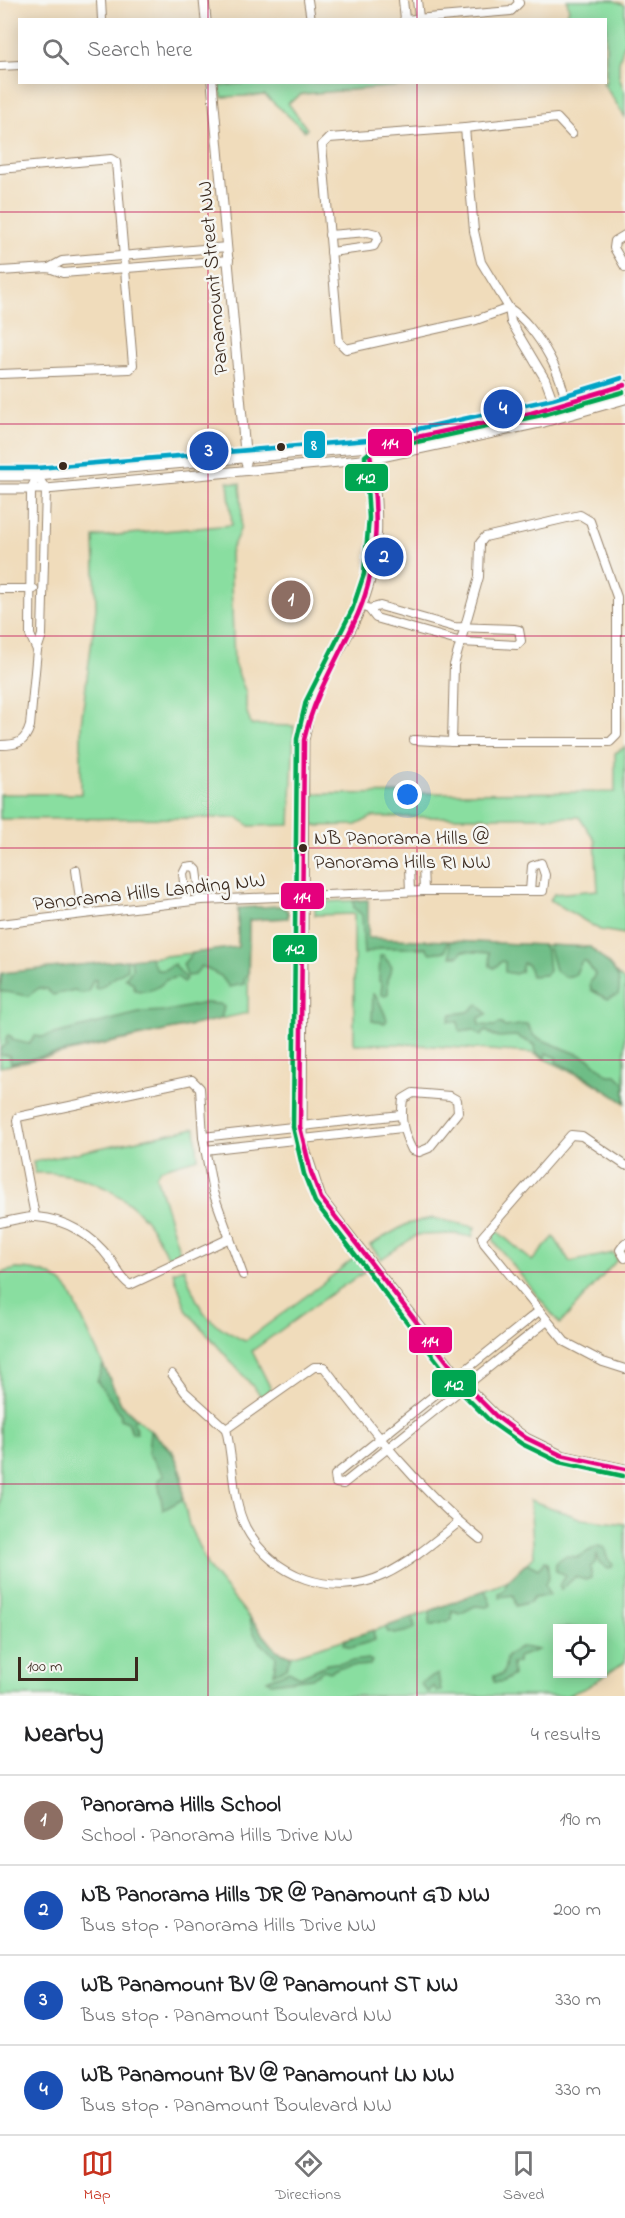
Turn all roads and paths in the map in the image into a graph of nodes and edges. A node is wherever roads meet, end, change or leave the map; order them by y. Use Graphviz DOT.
graph roads {
  1 [pos="101,0"];
  2 [pos="204,0"];
  3 [pos="308,0"];
  4 [pos="403,0"];
  5 [pos="417,0"];
  6 [pos="518,0"];
  7 [pos="102,18"];
  8 [pos="206,18"];
  9 [pos="311,18"];
  10 [pos="405,18"];
  11 [pos="419,18"];
  12 [pos="18,64"];
  13 [pos="0,66"];
  14 [pos="212,84"];
  15 [pos="465,128"];
  16 [pos="572,134"];
  17 [pos="0,169"];
  18 [pos="329,235"];
  19 [pos="625,235"];
  20 [pos="228,247"];
  21 [pos="331,252"];
  22 [pos="125,255"];
  23 [pos="229,260"];
  24 [pos="625,267"];
  25 [pos="49,268"];
  26 [pos="126,268"];
  27 [pos="0,271"];
  28 [pos="509,308"];
  29 [pos="0,374"];
  30 [pos="625,385"];
  31 [pos="625,399"];
  32 [pos="567,402"];
  33 [pos="555,406"];
  34 [pos="565,416"];
  35 [pos="369,447"];
  36 [pos="246,459"];
  37 [pos="372,459"];
  38 [pos="247,470"];
  39 [pos="0,476"];
  40 [pos="37,476"];
  41 [pos="0,489"];
  42 [pos="31,489"];
  43 [pos="46,489"];
  44 [pos="0,589"];
  45 [pos="43,589"];
  46 [pos="31,590"];
  47 [pos="365,608"];
  48 [pos="466,627"];
  49 [pos="461,642"];
  50 [pos="37,650"];
  51 [pos="414,740"];
  52 [pos="452,742"];
  53 [pos="0,745"];
  54 [pos="76,870"];
  55 [pos="410,891"];
  56 [pos="424,891"];
  57 [pos="530,891"];
  58 [pos="301,895"];
  59 [pos="201,900"];
  60 [pos="186,901"];
  61 [pos="82,913"];
  62 [pos="0,924"];
  63 [pos="400,1115"];
  64 [pos="300,1127"];
  65 [pos="402,1128"];
  66 [pos="203,1137"];
  67 [pos="302,1140"];
  68 [pos="205,1150"];
  69 [pos="625,1165"];
  70 [pos="35,1216"];
  71 [pos="0,1223"];
  72 [pos="230,1238"];
  73 [pos="625,1243"];
  74 [pos="625,1258"];
  75 [pos="243,1275"];
  76 [pos="539,1311"];
  77 [pos="547,1321"];
  78 [pos="625,1369"];
  79 [pos="172,1374"];
  80 [pos="457,1375"];
  81 [pos="465,1385"];
  82 [pos="226,1429"];
  83 [pos="379,1439"];
  84 [pos="388,1449"];
  85 [pos="625,1469"];
  86 [pos="459,1522"];
  87 [pos="480,1539"];
  1 -- 7 [label="street"];
  2 -- 8 [label="street"];
  3 -- 9 [label="street"];
  4 -- 10 [label="street"];
  5 -- 11 [label="street"];
  6 -- 11 [label="street"];
  12 -- 13 [label="street"];
  14 -- 20 [label="street, Panamount Street NW"];
  15 -- 16 [label="street"];
  15 -- 18 [label="street"];
  15 -- 28 [label="street"];
  17 -- 22 [label="street"];
  18 -- 21 [label="street"];
  18 -- 21 [label="street"];
  19 -- 24 [label="street"];
  20 -- 22 [label="street"];
  20 -- 23 [label="street, Panamount Street NW"];
  21 -- 28 [label="street"];
  22 -- 25 [label="street"];
  22 -- 26 [label="street"];
  23 -- 26 [label="street"];
  23 -- 36 [label="street, Panamount Street NW"];
  25 -- 26 [label="street"];
  25 -- 27 [label="street"];
  26 -- 29 [label="street"];
  28 -- 32 [label="street"];
  28 -- 33 [label="street"];
  30 -- 32 [label="street"];
  31 -- 34 [label="street"];
  32 -- 33 [label="street"];
  32 -- 34 [label="street"];
  33 -- 34 [label="street"];
  33 -- 35 [label="street"];
  34 -- 37 [label="street"];
  35 -- 36 [label="street"];
  35 -- 37 [label="street"];
  36 -- 38 [label="street, Panamount Street NW"];
  36 -- 40 [label="street"];
  37 -- 38 [label="street"];
  37 -- 47 [label="street"];
  38 -- 43 [label="street"];
  39 -- 40 [label="street"];
  40 -- 42 [label="street"];
  40 -- 43 [label="street"];
  41 -- 42 [label="street"];
  42 -- 43 [label="street"];
  42 -- 46 [label="street"];
  43 -- 45 [label="street"];
  44 -- 46 [label="street"];
  45 -- 46 [label="street"];
  45 -- 50 [label="street"];
  46 -- 50 [label="street"];
  47 -- 48 [label="street"];
  47 -- 49 [label="street"];
  47 -- 58 [label="street"];
  48 -- 49 [label="street"];
  48 -- 49 [label="street"];
  48 -- 52 [label="street"];
  49 -- 52 [label="street"];
  50 -- 53 [label="street"];
  51 -- 52 [label="street"];
  54 -- 61 [label="street"];
  55 -- 56 [label="street, Panorama Hills Landing NW"];
  55 -- 56 [label="street"];
  55 -- 58 [label="street, Panorama Hills Landing NW"];
  56 -- 57 [label="street, Panorama Hills Landing NW"];
  58 -- 59 [label="street, Panorama Hills Landing NW"];
  58 -- 64 [label="street"];
  59 -- 60 [label="street, Panorama Hills Landing NW"];
  59 -- 60 [label="street"];
  60 -- 61 [label="street, Panorama Hills Landing NW"];
  61 -- 62 [label="street, Panorama Hills Landing NW"];
  63 -- 64 [label="street"];
  63 -- 65 [label="street"];
  63 -- 65 [label="street"];
  64 -- 66 [label="street"];
  64 -- 67 [label="street"];
  65 -- 67 [label="street"];
  66 -- 68 [label="street"];
  66 -- 70 [label="street"];
  67 -- 68 [label="street"];
  67 -- 80 [label="street"];
  68 -- 72 [label="street"];
  69 -- 76 [label="street"];
  70 -- 71 [label="street"];
  70 -- 72 [label="street"];
  72 -- 75 [label="street"];
  73 -- 74 [label="street"];
  76 -- 77 [label="street"];
  76 -- 80 [label="street"];
  77 -- 78 [label="street"];
  77 -- 81 [label="street"];
  79 -- 82 [label="street"];
  80 -- 81 [label="street"];
  80 -- 83 [label="street"];
  81 -- 84 [label="street"];
  81 -- 85 [label="street"];
  82 -- 83 [label="street"];
  82 -- 86 [label="street"];
  83 -- 84 [label="street"];
  83 -- 84 [label="street"];
  84 -- 86 [label="street"];
  86 -- 87 [label="street"];
}
